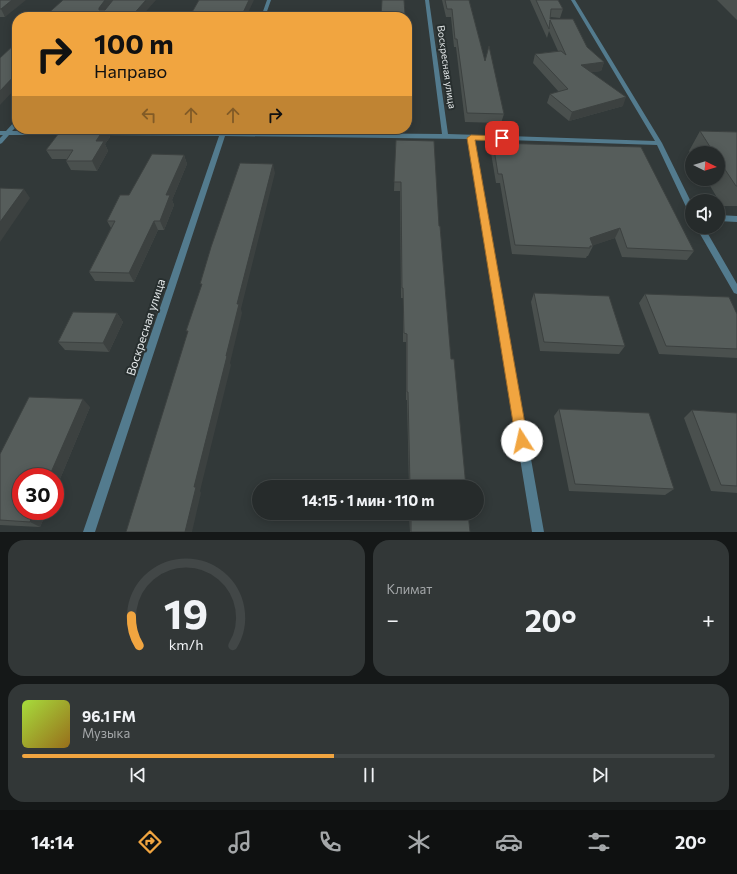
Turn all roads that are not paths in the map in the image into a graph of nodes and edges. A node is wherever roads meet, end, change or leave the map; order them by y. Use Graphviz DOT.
graph roads {
  1 [pos="269,0"];
  2 [pos="426,0"];
  3 [pos="573,0"];
  4 [pos="265,12"];
  5 [pos="12,128"];
  6 [pos="0,133"];
  7 [pos="8,133"];
  8 [pos="12,133"];
  9 [pos="222,134"];
  10 [pos="356,134"];
  11 [pos="445,136"];
  12 [pos="471,138"];
  13 [pos="0,142"];
  14 [pos="659,143"];
  15 [pos="685,197"];
  16 [pos="725,218"];
  17 [pos="737,219"];
  18 [pos="704,234"];
  19 [pos="737,291"];
  20 [pos="89,532"];
  21 [pos="538,532"];
  1 -- 4 [label="street"];
  2 -- 11 [label="street, Воскресная улица"];
  3 -- 14 [label="street"];
  5 -- 7 [label="street"];
  6 -- 7 [label="street"];
  7 -- 8 [label="street"];
  7 -- 13 [label="street"];
  9 -- 20 [label="street, Воскресная улица"];
  10 -- 11 [label="street"];
  11 -- 12 [label="street"];
  12 -- 14 [label="street"];
  12 -- 21 [label="street"];
  14 -- 15 [label="street"];
  16 -- 17 [label="street"];
  18 -- 19 [label="street"];
}
